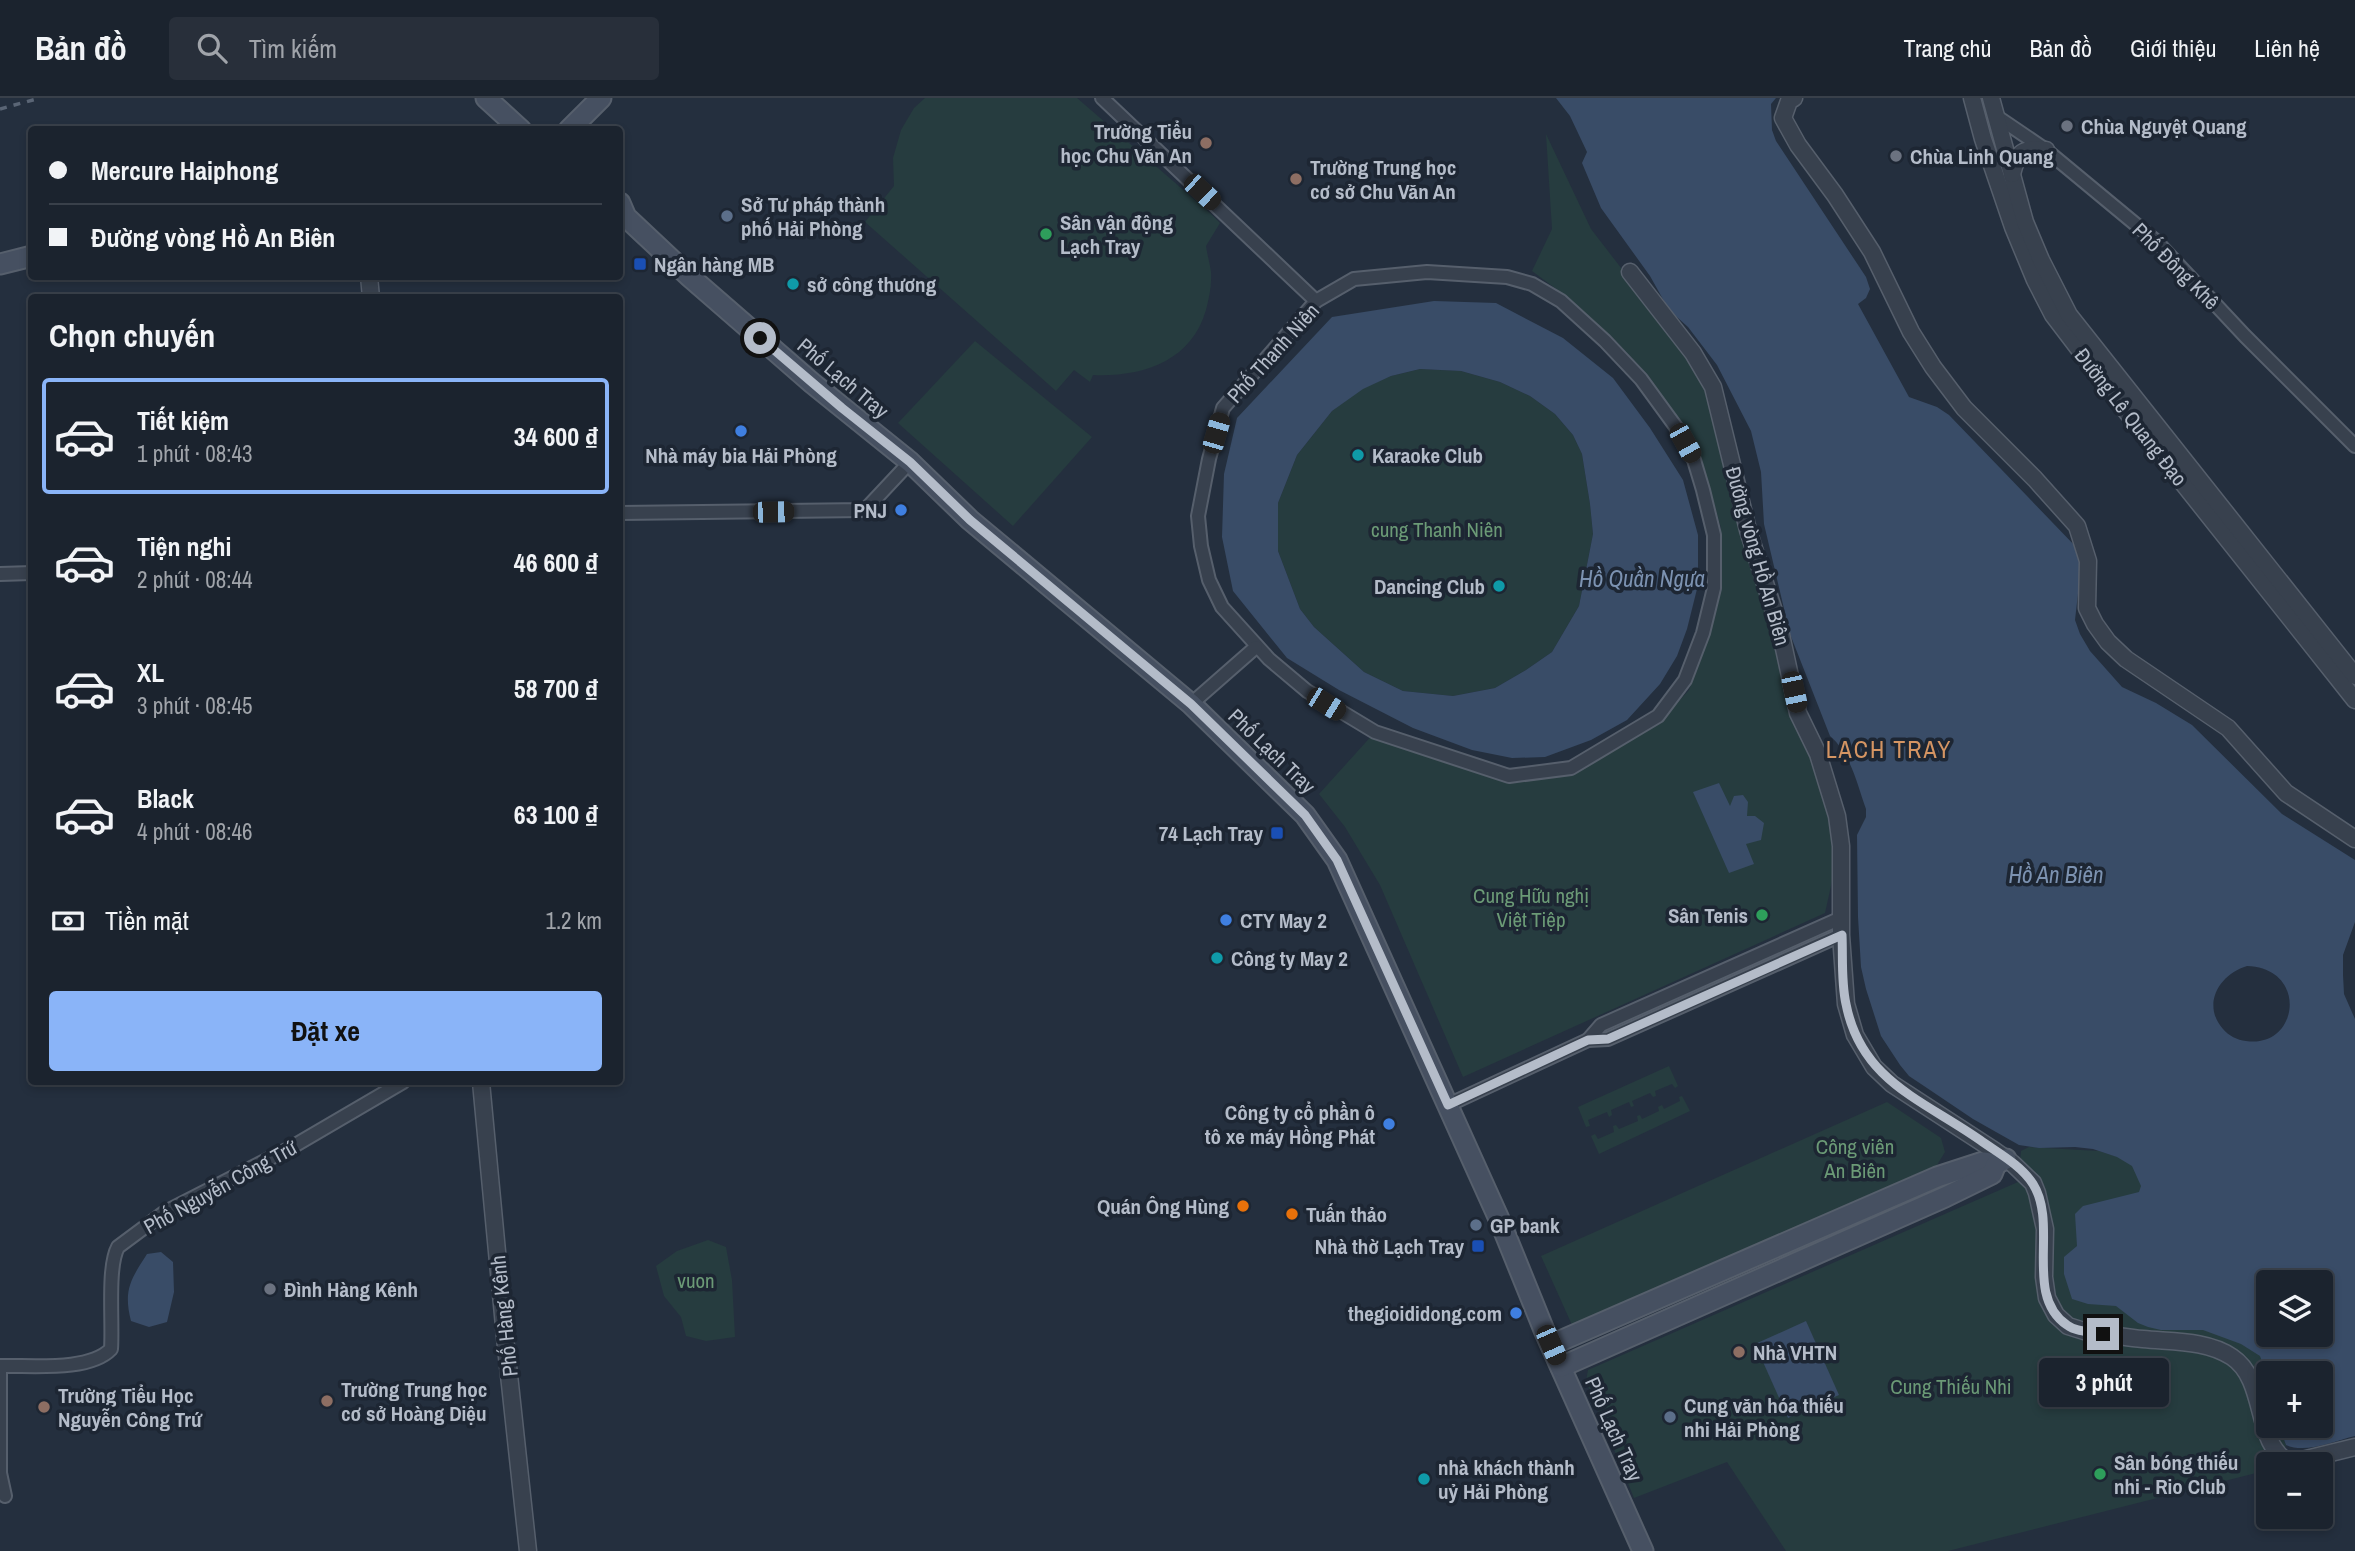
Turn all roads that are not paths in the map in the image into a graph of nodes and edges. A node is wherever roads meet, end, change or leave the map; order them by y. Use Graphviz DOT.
graph roads {
  1 [pos="486,98"];
  2 [pos="601,98"];
  3 [pos="1101,98"];
  4 [pos="1794,98"];
  5 [pos="1972,98"];
  6 [pos="1991,98"];
  7 [pos="1996,116"];
  8 [pos="1978,120"];
  9 [pos="499,121"];
  10 [pos="573,126"];
  11 [pos="2046,150"];
  12 [pos="2012,174"];
  13 [pos="623,213"];
  14 [pos="28,257"];
  15 [pos="0,264"];
  16 [pos="1630,272"];
  17 [pos="1316,301"];
  18 [pos="2355,446"];
  19 [pos="910,462"];
  20 [pos="623,513"];
  21 [pos="28,572"];
  22 [pos="0,575"];
  23 [pos="1256,647"];
  24 [pos="2355,676"];
  25 [pos="2355,700"];
  26 [pos="1191,704"];
  27 [pos="2355,839"];
  28 [pos="1842,927"];
  29 [pos="1732,967"];
  30 [pos="1738,981"];
  31 [pos="1676,992"];
  32 [pos="1682,1006"];
  33 [pos="1588,1040"];
  34 [pos="398,1085"];
  35 [pos="481,1085"];
  36 [pos="1448,1105"];
  37 [pos="2001,1161"];
  38 [pos="1779,1245"];
  39 [pos="1787,1266"];
  40 [pos="1551,1345"];
  41 [pos="0,1366"];
  42 [pos="1561,1367"];
  43 [pos="2355,1447"];
  44 [pos="5,1496"];
  45 [pos="528,1551"];
  46 [pos="1643,1551"];
  1 -- 9 [label="main road"];
  2 -- 10 [label="main road"];
  3 -- 17 [label="street"];
  4 -- 27 [label="street"];
  5 -- 8 [label="street, Đường Lê Quang Đạo"];
  6 -- 7 [label="street"];
  7 -- 8 [label="street"];
  7 -- 11 [label="street, Phố Đông Khê"];
  7 -- 12 [label="street, Đường Lê Quang Đạo"];
  8 -- 25 [label="street, Đường Lê Quang Đạo"];
  11 -- 12 [label="street"];
  11 -- 18 [label="street, Phố Đông Khê"];
  12 -- 24 [label="street, Đường Lê Quang Đạo"];
  13 -- 19 [label="main road, Phố Lạch Tray"];
  14 -- 15 [label="main road"];
  16 -- 28 [label="street, Đường vòng Hồ An Biên"];
  17 -- 23 [label="street, Phố Thanh Niên"];
  17 -- 23 [label="street, Phố Thanh Niên"];
  19 -- 20 [label="street"];
  19 -- 26 [label="main road, Phố Lạch Tray"];
  21 -- 22 [label="street"];
  23 -- 26 [label="street"];
  26 -- 36 [label="main road, Phố Lạch Tray"];
  28 -- 29 [label="street"];
  28 -- 30 [label="street"];
  28 -- 37 [label="street, Đường vòng Hồ An Biên"];
  29 -- 30 [label="street"];
  29 -- 31 [label="street"];
  30 -- 32 [label="street"];
  31 -- 32 [label="street"];
  31 -- 33 [label="street"];
  32 -- 33 [label="street"];
  33 -- 36 [label="street"];
  34 -- 41 [label="street, Phố Nguyễn Công Trứ"];
  35 -- 45 [label="street, Phố Hàng Kênh"];
  36 -- 40 [label="main road, Phố Lạch Tray"];
  37 -- 38 [label="main road"];
  37 -- 39 [label="main road"];
  37 -- 43 [label="street, Đường vòng Hồ An Biên"];
  38 -- 39 [label="main road"];
  38 -- 40 [label="main road"];
  39 -- 42 [label="main road"];
  40 -- 42 [label="main road, Phố Lạch Tray"];
  41 -- 44 [label="street"];
  42 -- 46 [label="main road, Phố Lạch Tray"];
}
